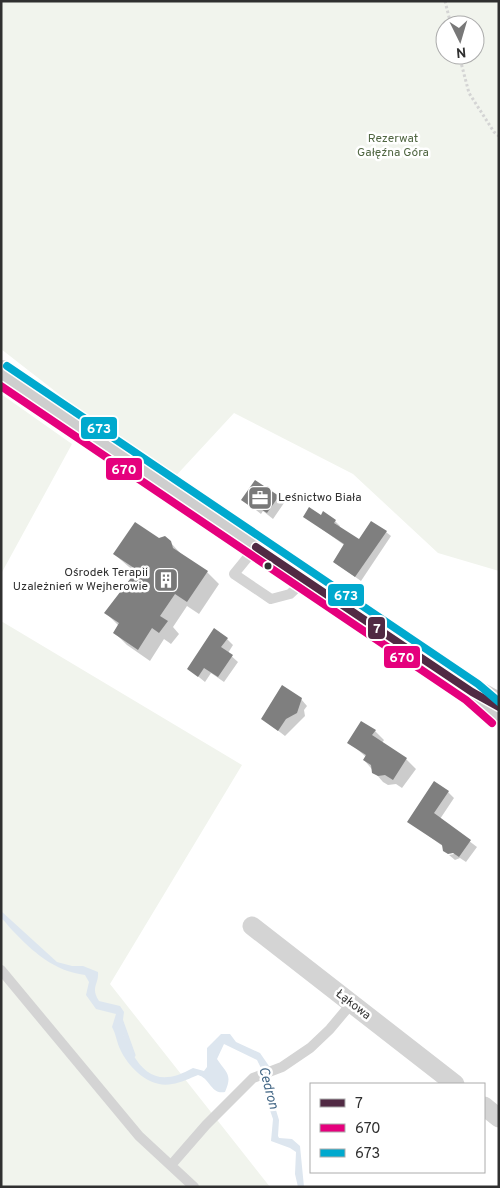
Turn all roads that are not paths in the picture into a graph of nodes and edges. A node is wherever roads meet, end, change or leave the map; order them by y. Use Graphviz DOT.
graph roads {
  1 [pos="1,374"];
  2 [pos="256,547"];
  3 [pos="305,580"];
  4 [pos="472,692"];
  5 [pos="499,708"];
  6 [pos="499,716"];
  7 [pos="252,926"];
  8 [pos="1,970"];
  9 [pos="351,1004"];
  10 [pos="454,1083"];
  11 [pos="485,1107"];
  12 [pos="499,1118"];
  13 [pos="172,1164"];
  14 [pos="194,1187"];
  1 -- 2 [label="main road"];
  2 -- 3 [label="main road"];
  2 -- 3 [label="lane"];
  3 -- 4 [label="main road"];
  4 -- 5 [label="main road"];
  4 -- 6 [label="main road"];
  7 -- 9 [label="street, Łąkowa"];
  8 -- 13 [label="lane"];
  9 -- 10 [label="street, Łąkowa"];
  9 -- 13 [label="lane"];
  11 -- 12 [label="street"];
  13 -- 14 [label="lane"];
}
